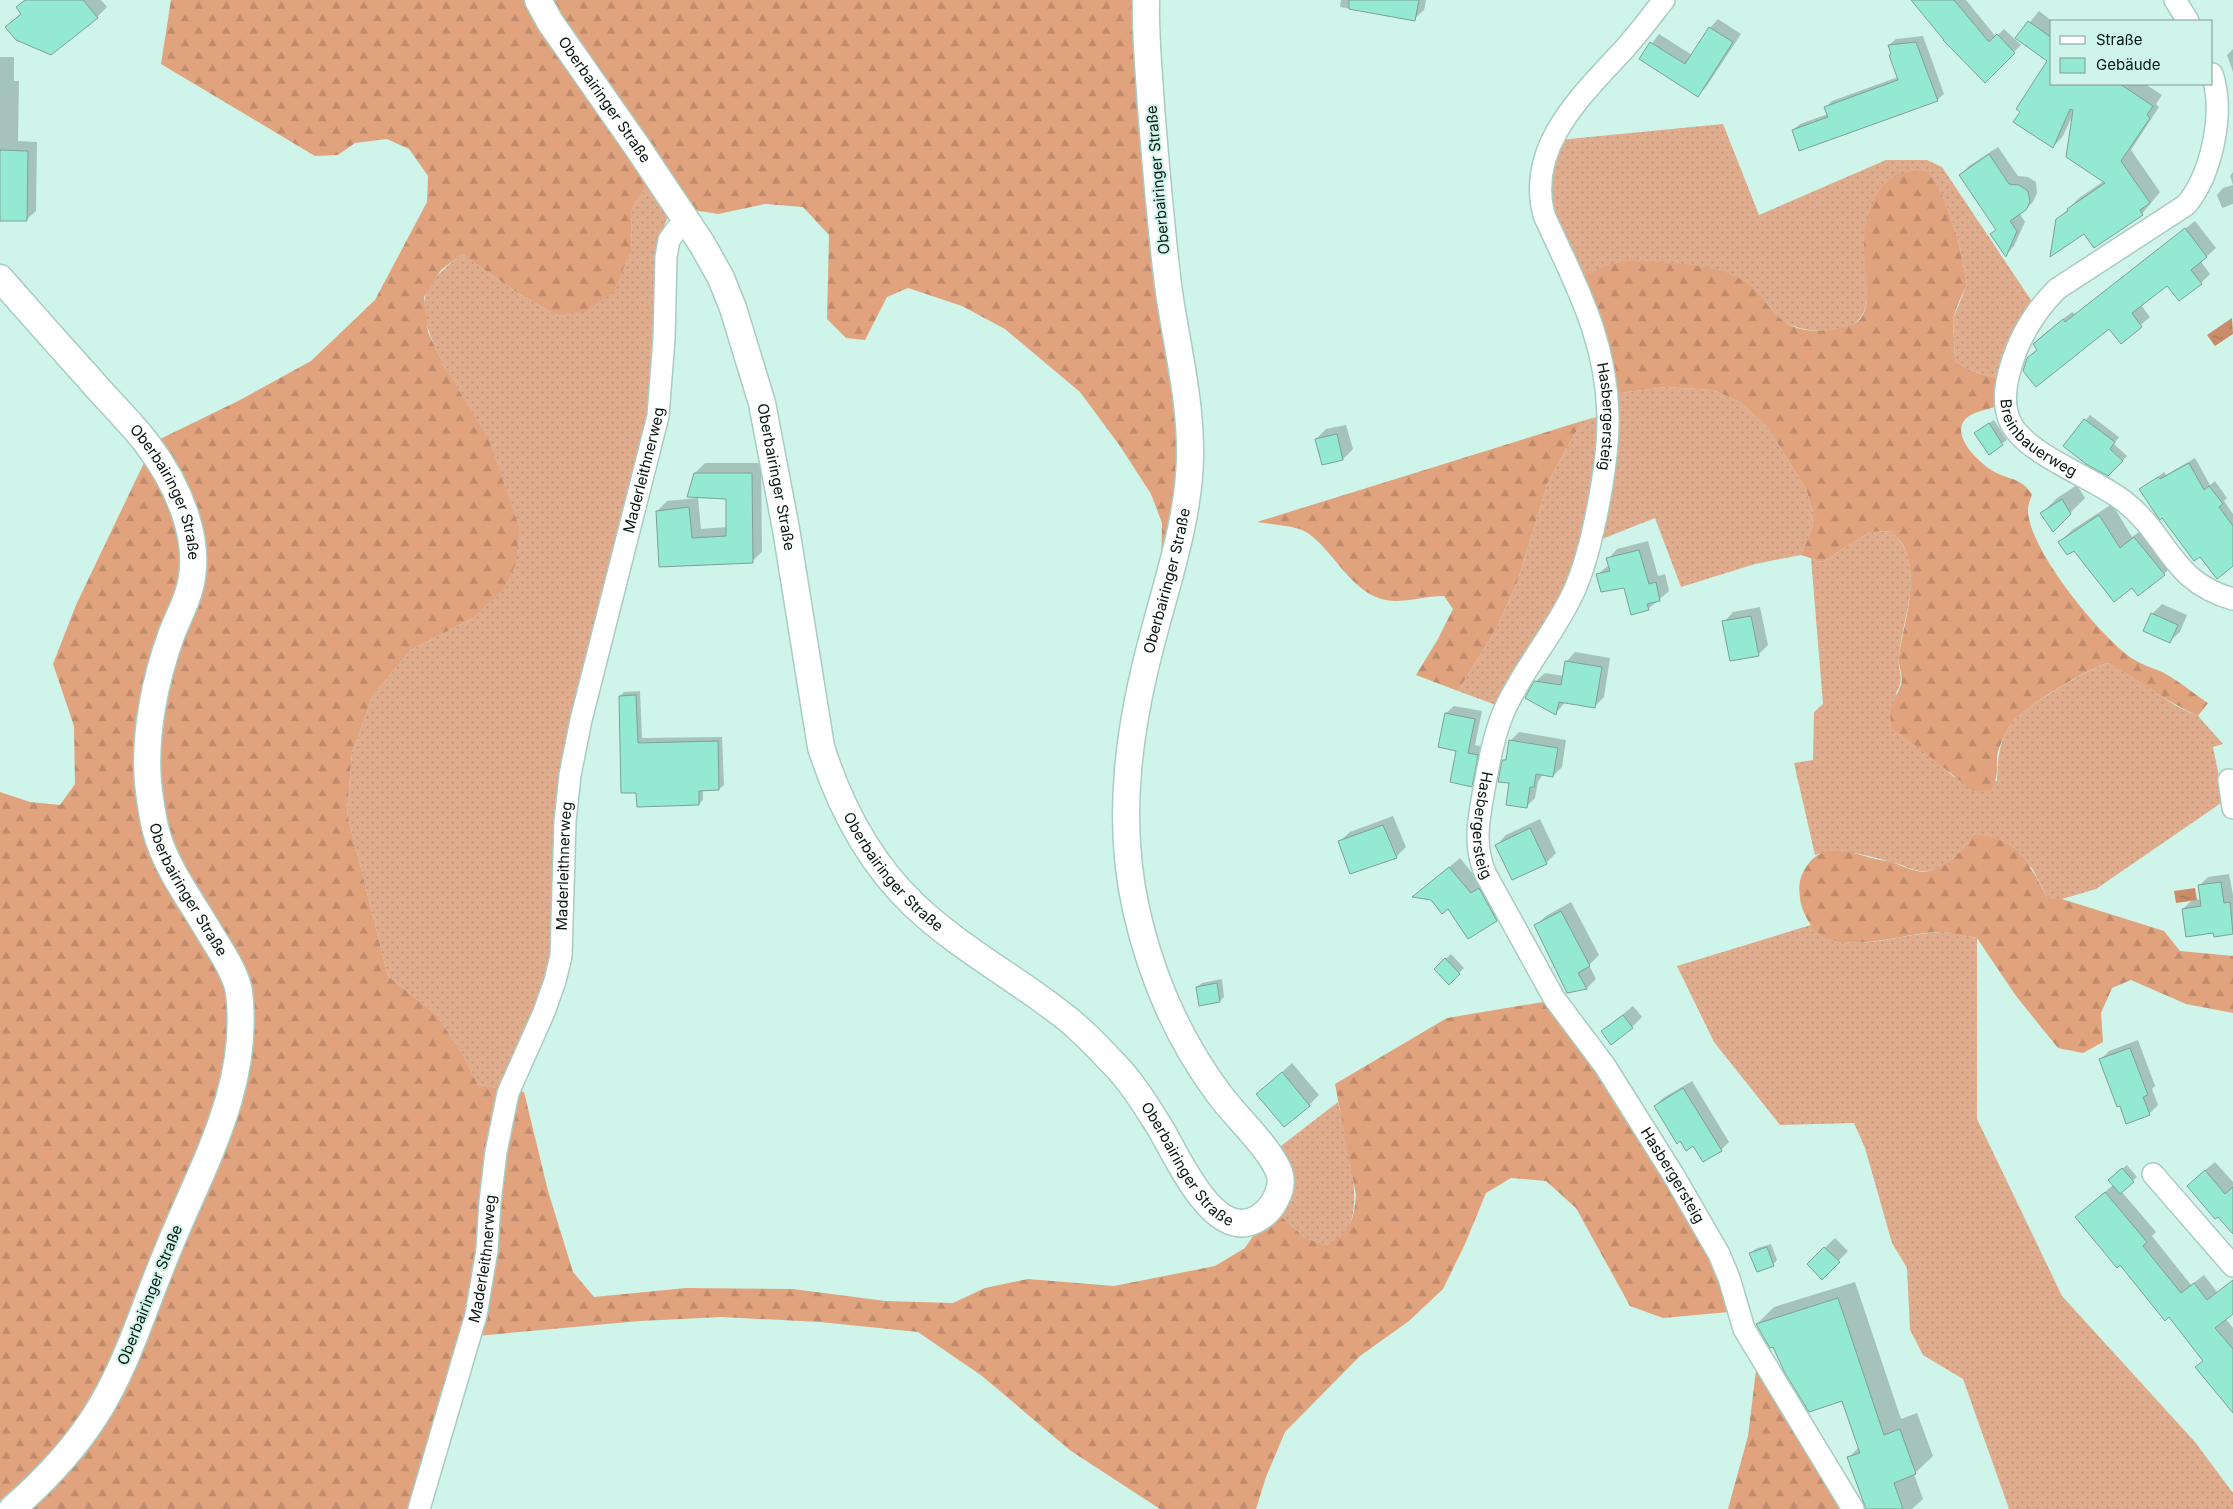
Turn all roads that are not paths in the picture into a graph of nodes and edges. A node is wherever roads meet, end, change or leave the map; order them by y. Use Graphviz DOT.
graph roads {
  1 [pos="538,0"];
  2 [pos="1146,0"];
  3 [pos="1664,0"];
  4 [pos="2175,0"];
  5 [pos="2187,20"];
  6 [pos="2213,82"];
  7 [pos="688,222"];
  8 [pos="0,278"];
  9 [pos="2233,599"];
  10 [pos="2229,780"];
  11 [pos="2233,808"];
  12 [pos="2153,1174"];
  13 [pos="2233,1266"];
  14 [pos="12,1509"];
  15 [pos="419,1509"];
  16 [pos="1853,1509"];
  1 -- 7 [label="street, Oberbairinger Straße"];
  2 -- 7 [label="street, Oberbairinger Straße"];
  3 -- 16 [label="street, Hasbergersteig"];
  4 -- 5 [label="street"];
  6 -- 9 [label="street, Breinbauerweg"];
  7 -- 15 [label="street, Maderleithnerweg"];
  8 -- 14 [label="street, Oberbairinger Straße"];
  10 -- 11 [label="street"];
  12 -- 13 [label="street"];
}
